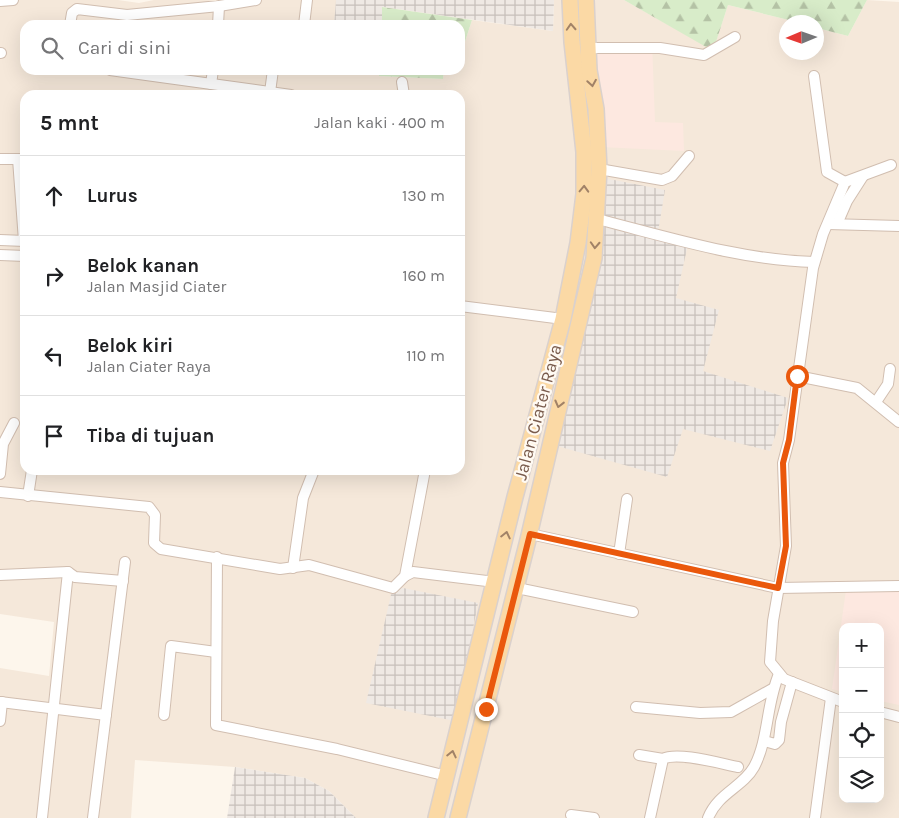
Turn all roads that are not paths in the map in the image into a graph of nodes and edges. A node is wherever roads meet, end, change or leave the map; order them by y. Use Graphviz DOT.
graph roads {
  1 [pos="13,0"];
  2 [pos="256,0"];
  3 [pos="307,0"];
  4 [pos="570,0"];
  5 [pos="586,0"];
  6 [pos="0,1"];
  7 [pos="218,6"];
  8 [pos="71,20"];
  9 [pos="126,20"];
  10 [pos="218,20"];
  11 [pos="305,20"];
  12 [pos="735,38"];
  13 [pos="588,48"];
  14 [pos="172,75"];
  15 [pos="212,75"];
  16 [pos="272,75"];
  17 [pos="814,76"];
  18 [pos="402,82"];
  19 [pos="211,84"];
  20 [pos="236,90"];
  21 [pos="270,90"];
  22 [pos="403,90"];
  23 [pos="689,156"];
  24 [pos="0,159"];
  25 [pos="20,159"];
  26 [pos="891,164"];
  27 [pos="599,169"];
  28 [pos="863,176"];
  29 [pos="845,182"];
  30 [pos="597,219"];
  31 [pos="832,224"];
  32 [pos="899,226"];
  33 [pos="0,240"];
  34 [pos="20,241"];
  35 [pos="0,254"];
  36 [pos="20,256"];
  37 [pos="814,262"];
  38 [pos="465,307"];
  39 [pos="563,319"];
  40 [pos="890,370"];
  41 [pos="797,376"];
  42 [pos="876,402"];
  43 [pos="899,422"];
  44 [pos="14,423"];
  45 [pos="0,474"];
  46 [pos="31,475"];
  47 [pos="312,475"];
  48 [pos="423,475"];
  49 [pos="0,492"];
  50 [pos="28,496"];
  51 [pos="515,497"];
  52 [pos="627,499"];
  53 [pos="536,504"];
  54 [pos="530,534"];
  55 [pos="619,554"];
  56 [pos="217,557"];
  57 [pos="125,562"];
  58 [pos="293,568"];
  59 [pos="68,572"];
  60 [pos="0,576"];
  61 [pos="405,576"];
  62 [pos="123,581"];
  63 [pos="495,582"];
  64 [pos="899,586"];
  65 [pos="517,588"];
  66 [pos="778,588"];
  67 [pos="633,612"];
  68 [pos="216,652"];
  69 [pos="779,674"];
  70 [pos="792,682"];
  71 [pos="772,689"];
  72 [pos="831,698"];
  73 [pos="839,701"];
  74 [pos="1,702"];
  75 [pos="636,707"];
  76 [pos="55,709"];
  77 [pos="463,710"];
  78 [pos="884,713"];
  79 [pos="106,715"];
  80 [pos="164,715"];
  81 [pos="485,716"];
  82 [pos="899,717"];
  83 [pos="0,721"];
  84 [pos="768,742"];
  85 [pos="639,755"];
  86 [pos="663,759"];
  87 [pos="738,767"];
  88 [pos="446,776"];
  89 [pos="571,815"];
  90 [pos="42,818"];
  91 [pos="93,818"];
  92 [pos="436,818"];
  93 [pos="458,818"];
  94 [pos="594,818"];
  95 [pos="650,818"];
  96 [pos="708,818"];
  97 [pos="814,818"];
  1 -- 6 [label="street"];
  2 -- 7 [label="street"];
  3 -- 11 [label="street"];
  39 -- 4 [label="main road, Jalan Ciater Raya, one-way"];
  5 -- 13 [label="main road, Jalan Ciater Raya"];
  7 -- 9 [label="street"];
  7 -- 10 [label="street"];
  8 -- 9 [label="street"];
  12 -- 13 [label="street"];
  13 -- 27 [label="main road, Jalan Ciater Raya, one-way"];
  14 -- 19 [label="street"];
  15 -- 19 [label="street"];
  16 -- 21 [label="street"];
  17 -- 29 [label="street"];
  18 -- 22 [label="street"];
  19 -- 20 [label="street"];
  23 -- 27 [label="street"];
  24 -- 25 [label="street"];
  26 -- 28 [label="street"];
  27 -- 30 [label="main road, Jalan Ciater Raya"];
  28 -- 29 [label="street"];
  28 -- 31 [label="street"];
  29 -- 31 [label="street"];
  30 -- 37 [label="street"];
  30 -- 53 [label="main road, Jalan Ciater Raya, one-way"];
  31 -- 32 [label="street"];
  31 -- 37 [label="street"];
  33 -- 34 [label="street"];
  35 -- 36 [label="street"];
  37 -- 41 [label="street"];
  38 -- 39 [label="street"];
  39 -- 51 [label="main road, Jalan Ciater Raya"];
  40 -- 42 [label="street"];
  41 -- 42 [label="street"];
  41 -- 66 [label="street"];
  42 -- 43 [label="street"];
  44 -- 45 [label="street"];
  46 -- 50 [label="street"];
  47 -- 58 [label="street"];
  48 -- 61 [label="street"];
  49 -- 50 [label="street"];
  50 -- 56 [label="street"];
  51 -- 53 [label="main road"];
  63 -- 51 [label="main road, Jalan Ciater Raya, one-way"];
  52 -- 55 [label="street"];
  53 -- 54 [label="main road, Jalan Ciater Raya"];
  54 -- 55 [label="street"];
  54 -- 65 [label="main road, Jalan Ciater Raya"];
  55 -- 66 [label="street"];
  56 -- 58 [label="street"];
  56 -- 68 [label="street"];
  57 -- 62 [label="street"];
  58 -- 61 [label="street"];
  59 -- 60 [label="street"];
  59 -- 62 [label="street"];
  59 -- 76 [label="street"];
  61 -- 63 [label="street"];
  62 -- 79 [label="street"];
  63 -- 77 [label="main road, Jalan Ciater Raya"];
  64 -- 66 [label="street"];
  65 -- 67 [label="street"];
  65 -- 81 [label="main road, Jalan Ciater Raya"];
  66 -- 69 [label="street"];
  68 -- 80 [label="street"];
  68 -- 88 [label="street"];
  69 -- 70 [label="street"];
  69 -- 71 [label="street"];
  70 -- 72 [label="street"];
  70 -- 84 [label="street"];
  71 -- 75 [label="street"];
  71 -- 96 [label="street"];
  72 -- 73 [label="street"];
  72 -- 97 [label="street"];
  74 -- 76 [label="street"];
  74 -- 83 [label="street"];
  76 -- 79 [label="street"];
  76 -- 90 [label="street"];
  77 -- 81 [label="main road"];
  88 -- 77 [label="main road, Jalan Ciater Raya, one-way"];
  78 -- 82 [label="street"];
  79 -- 91 [label="street"];
  81 -- 93 [label="main road, Jalan Ciater Raya"];
  85 -- 86 [label="street"];
  86 -- 87 [label="street"];
  86 -- 95 [label="street"];
  88 -- 92 [label="main road, Jalan Ciater Raya"];
  89 -- 94 [label="street"];
}
